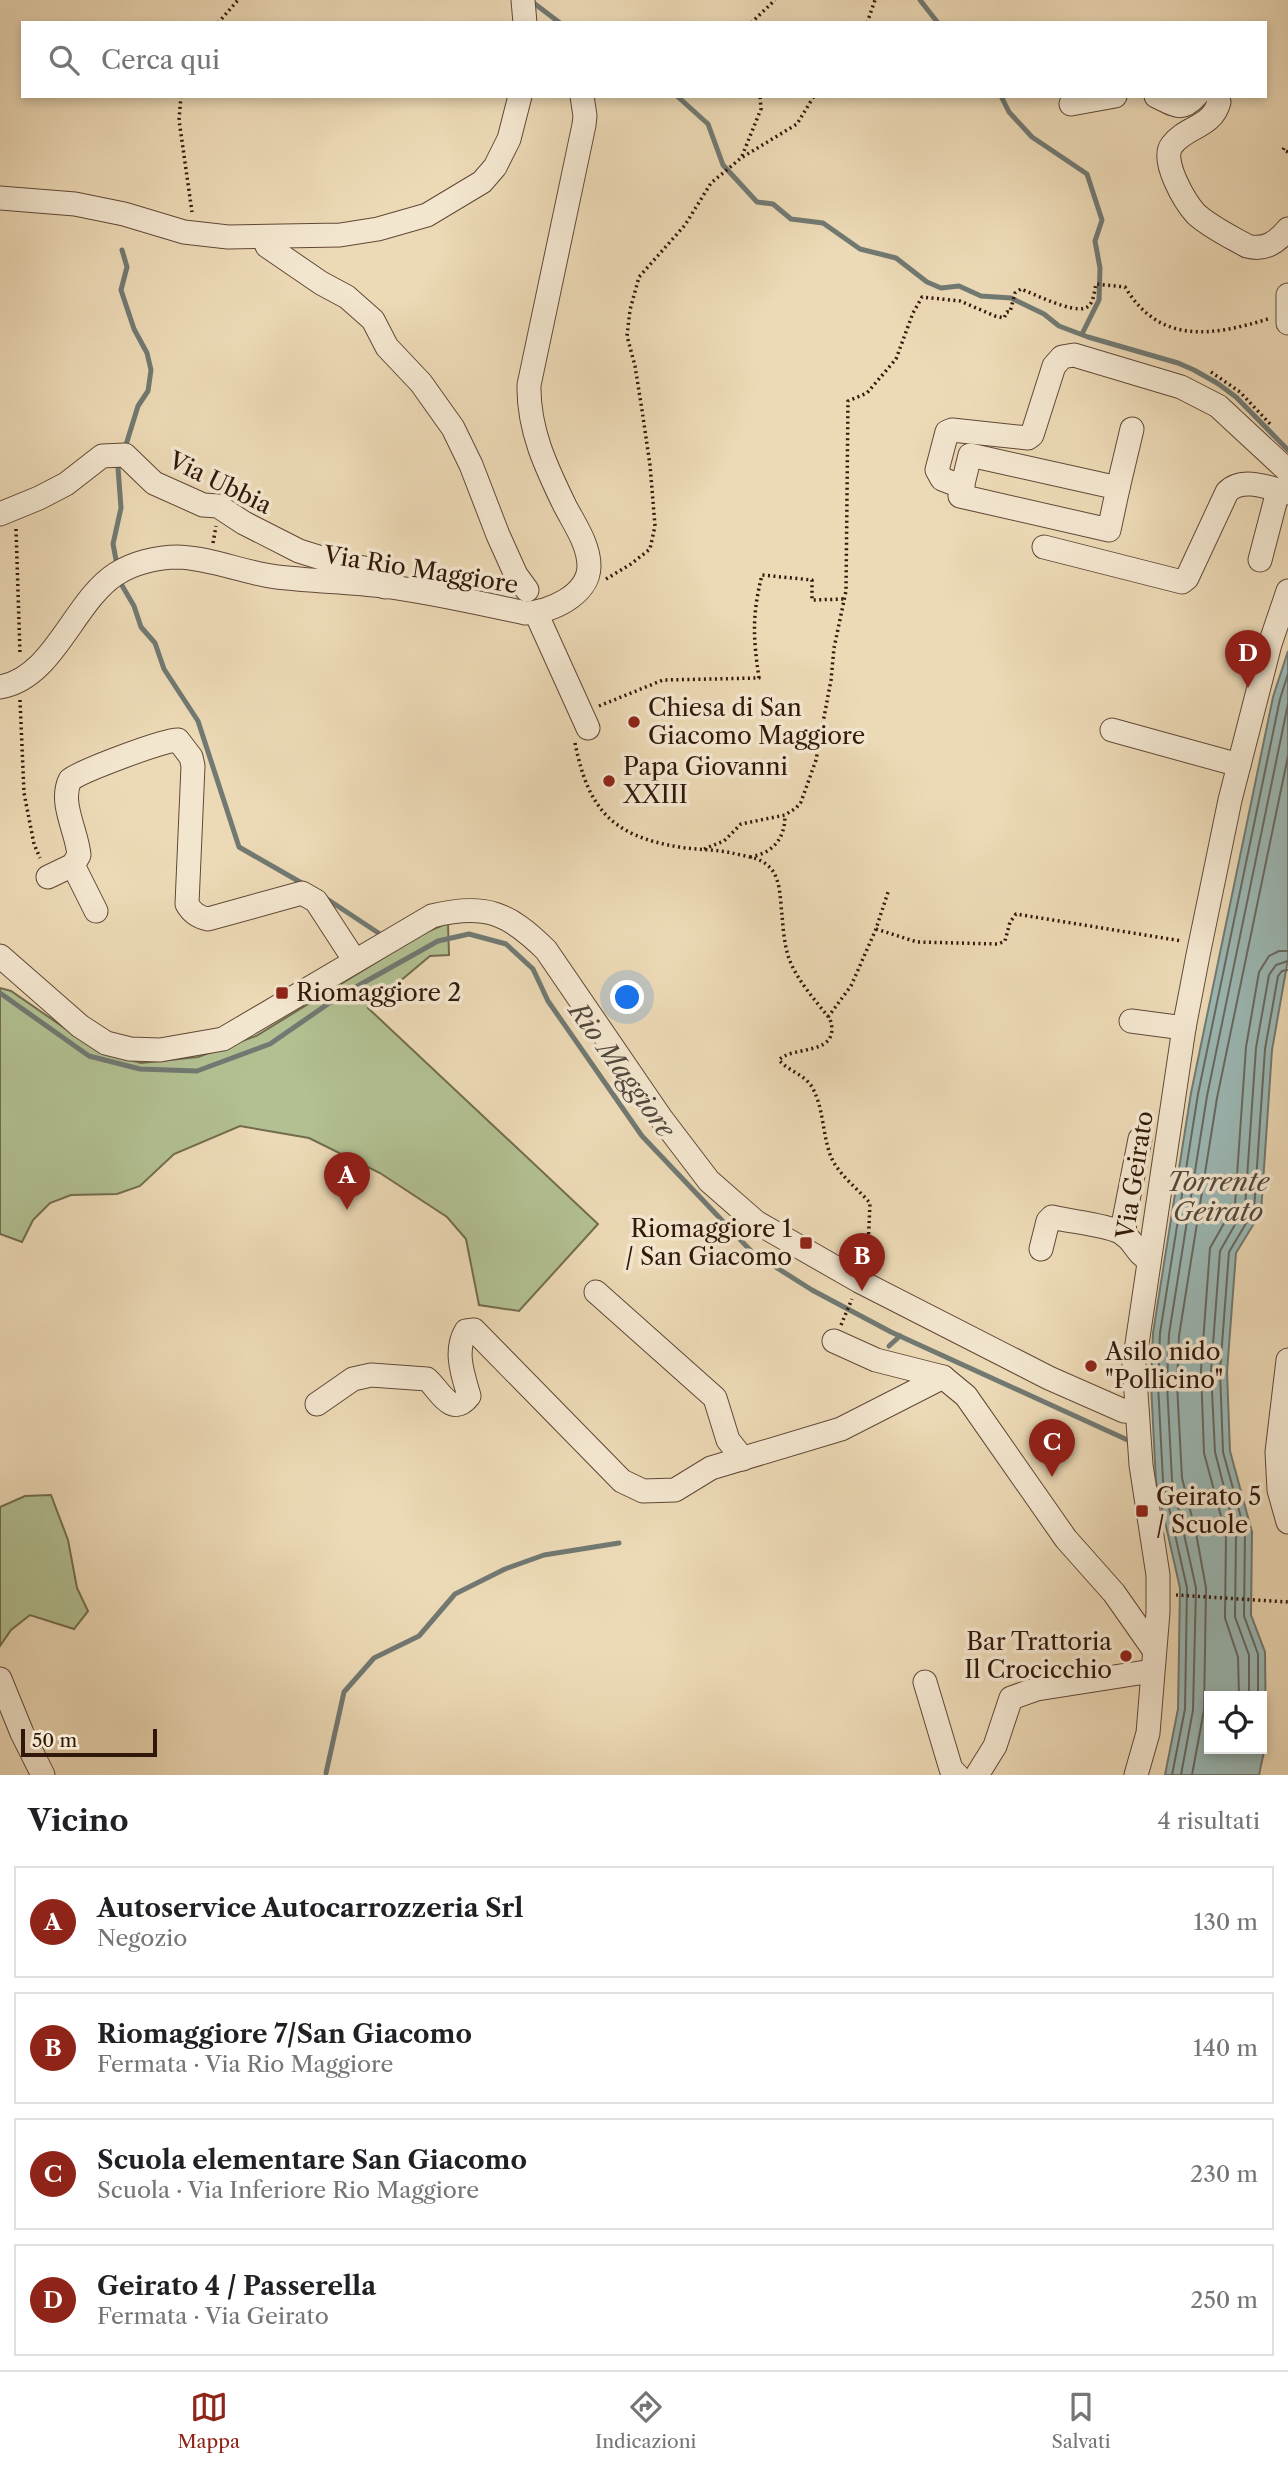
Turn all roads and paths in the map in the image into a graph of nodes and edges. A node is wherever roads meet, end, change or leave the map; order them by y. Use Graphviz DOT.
graph roads {
  1 [pos="239,0"];
  2 [pos="523,0"];
  3 [pos="775,0"];
  4 [pos="875,0"];
  5 [pos="220,21"];
  6 [pos="525,21"];
  7 [pos="753,21"];
  8 [pos="868,21"];
  9 [pos="181,98"];
  10 [pos="519,98"];
  11 [pos="582,98"];
  12 [pos="760,98"];
  13 [pos="813,98"];
  14 [pos="1104,98"];
  15 [pos="1161,98"];
  16 [pos="1194,98"];
  17 [pos="1218,98"];
  18 [pos="1071,104"];
  19 [pos="1284,148"];
  20 [pos="1288,152"];
  21 [pos="741,158"];
  22 [pos="0,198"];
  23 [pos="193,214"];
  24 [pos="1288,229"];
  25 [pos="264,237"];
  26 [pos="1288,295"];
  27 [pos="1287,314"];
  28 [pos="1288,323"];
  29 [pos="1211,372"];
  30 [pos="1132,429"];
  31 [pos="1279,433"];
  32 [pos="1285,485"];
  33 [pos="963,487"];
  34 [pos="1118,488"];
  35 [pos="218,506"];
  36 [pos="6,512"];
  37 [pos="1044,547"];
  38 [pos="1259,560"];
  39 [pos="210,562"];
  40 [pos="602,581"];
  41 [pos="385,587"];
  42 [pos="527,590"];
  43 [pos="1288,591"];
  44 [pos="845,599"];
  45 [pos="536,613"];
  46 [pos="9,684"];
  47 [pos="581,726"];
  48 [pos="1112,730"];
  49 [pos="1239,765"];
  50 [pos="785,815"];
  51 [pos="704,849"];
  52 [pos="747,858"];
  53 [pos="58,872"];
  54 [pos="890,889"];
  55 [pos="96,911"];
  56 [pos="876,929"];
  57 [pos="1201,944"];
  58 [pos="0,956"];
  59 [pos="355,961"];
  60 [pos="828,1017"];
  61 [pos="1131,1021"];
  62 [pos="1184,1028"];
  63 [pos="1140,1139"];
  64 [pos="1125,1236"];
  65 [pos="1041,1248"];
  66 [pos="868,1257"];
  67 [pos="1149,1259"];
  68 [pos="596,1292"];
  69 [pos="854,1294"];
  70 [pos="837,1334"];
  71 [pos="1288,1360"];
  72 [pos="943,1377"];
  73 [pos="317,1404"];
  74 [pos="1137,1417"];
  75 [pos="743,1459"];
  76 [pos="1288,1522"];
  77 [pos="1176,1595"];
  78 [pos="1288,1602"];
  79 [pos="1153,1661"];
  80 [pos="0,1679"];
  81 [pos="925,1682"];
  82 [pos="43,1775"];
  83 [pos="957,1775"];
  84 [pos="977,1775"];
  85 [pos="1136,1775"];
  1 -- 5 [label="path"];
  2 -- 6 [label="street"];
  3 -- 7 [label="path"];
  4 -- 8 [label="path"];
  9 -- 23 [label="path"];
  10 -- 25 [label="street"];
  11 -- 45 [label="street, Via Rio Maggiore"];
  12 -- 21 [label="path"];
  13 -- 21 [label="path"];
  14 -- 18 [label="street"];
  15 -- 16 [label="street"];
  17 -- 24 [label="street"];
  19 -- 20 [label="path"];
  21 -- 40 [label="path"];
  22 -- 25 [label="street"];
  25 -- 42 [label="street"];
  26 -- 27 [label="street"];
  27 -- 28 [label="street"];
  27 -- 44 [label="path"];
  29 -- 31 [label="path"];
  30 -- 34 [label="street"];
  32 -- 33 [label="street"];
  32 -- 37 [label="street"];
  32 -- 38 [label="street"];
  33 -- 34 [label="street"];
  33 -- 34 [label="street"];
  35 -- 36 [label="street, Via Ubbia"];
  35 -- 39 [label="path"];
  35 -- 41 [label="street, Via Ubbia"];
  36 -- 46 [label="path"];
  39 -- 41 [label="street, Via Rio Maggiore"];
  39 -- 46 [label="street, Via Rio Maggiore"];
  41 -- 45 [label="street, Via Rio Maggiore"];
  43 -- 49 [label="street, Via Geirato"];
  44 -- 47 [label="path"];
  44 -- 50 [label="path"];
  45 -- 47 [label="street"];
  46 -- 53 [label="path"];
  47 -- 51 [label="path"];
  48 -- 49 [label="street"];
  49 -- 57 [label="street, Via Geirato"];
  50 -- 51 [label="path"];
  50 -- 52 [label="path"];
  51 -- 52 [label="path"];
  52 -- 60 [label="path"];
  53 -- 55 [label="street"];
  53 -- 59 [label="street"];
  54 -- 56 [label="path"];
  56 -- 57 [label="path"];
  56 -- 60 [label="path"];
  57 -- 62 [label="street, Via Geirato"];
  58 -- 59 [label="street"];
  59 -- 74 [label="street"];
  60 -- 66 [label="path"];
  61 -- 62 [label="street"];
  62 -- 67 [label="street, Via Geirato"];
  63 -- 64 [label="street"];
  64 -- 65 [label="street"];
  64 -- 67 [label="street"];
  67 -- 74 [label="street, Via Geirato"];
  68 -- 75 [label="street"];
  69 -- 70 [label="path"];
  70 -- 72 [label="street"];
  71 -- 76 [label="street"];
  72 -- 75 [label="street"];
  72 -- 79 [label="street"];
  73 -- 75 [label="street"];
  74 -- 79 [label="street, Via Geirato"];
  77 -- 78 [label="path"];
  79 -- 84 [label="street"];
  79 -- 85 [label="street, Via Geirato"];
  80 -- 82 [label="street"];
  81 -- 83 [label="street"];
}
